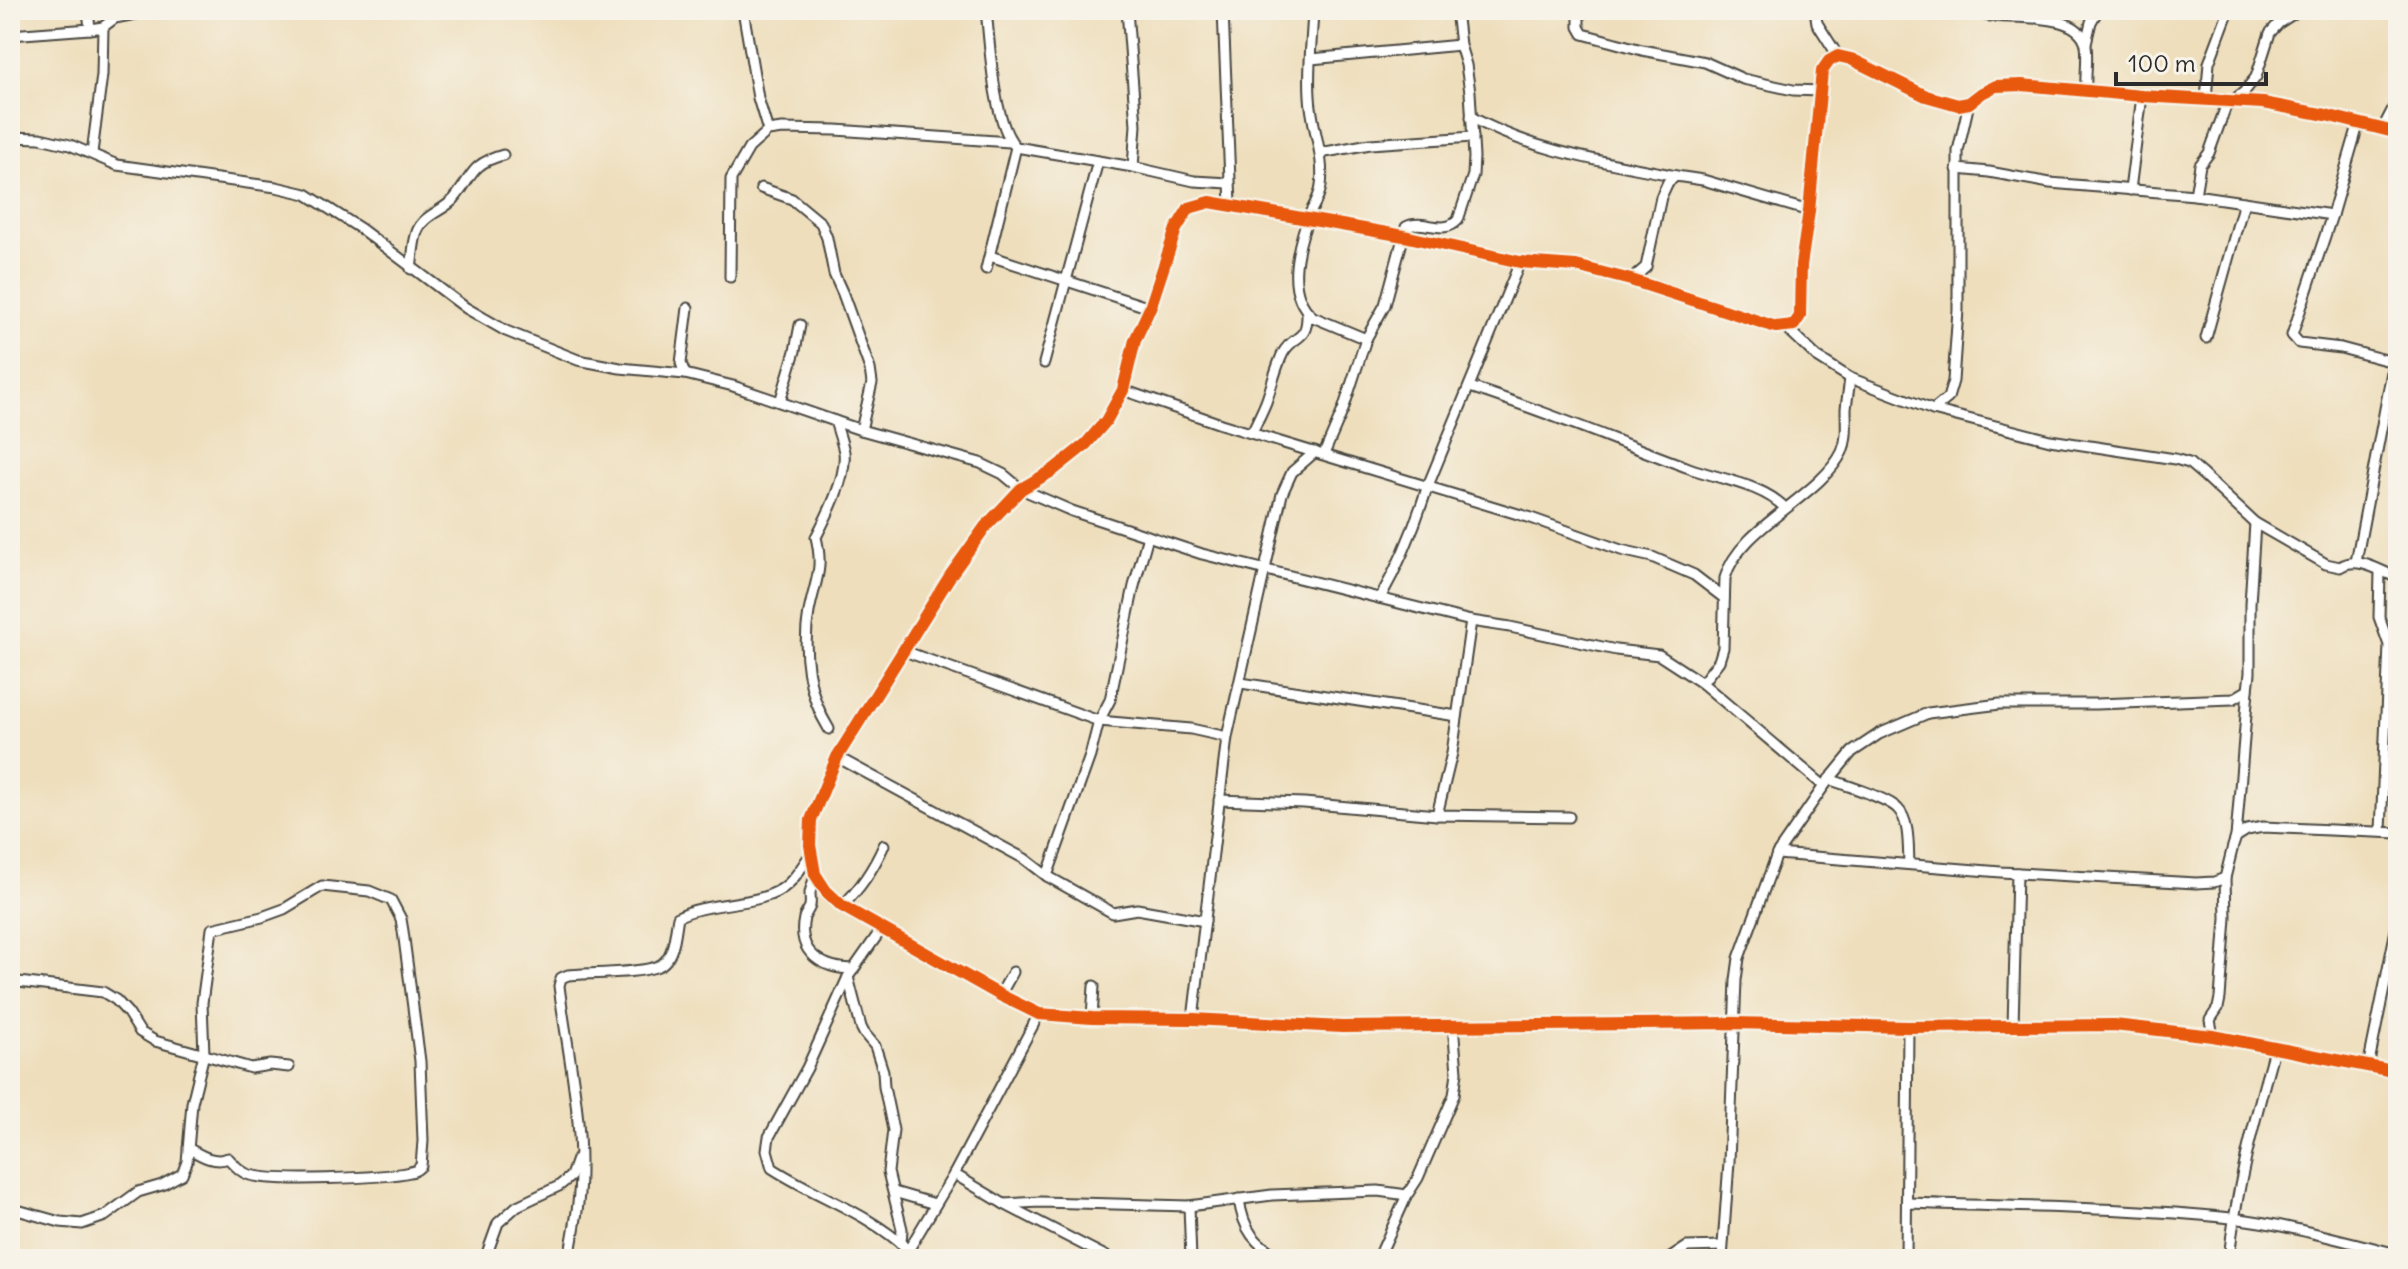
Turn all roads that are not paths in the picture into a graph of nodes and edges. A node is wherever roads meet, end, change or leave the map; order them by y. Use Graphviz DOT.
graph roads {
  1 [pos="88,10"];
  2 [pos="156,10"];
  3 [pos="743,10"];
  4 [pos="986,10"];
  5 [pos="1152,10"];
  6 [pos="1223,10"];
  7 [pos="1313,10"];
  8 [pos="1456,10"];
  9 [pos="1579,10"];
  10 [pos="1815,10"];
  11 [pos="1977,10"];
  12 [pos="2098,10"];
  13 [pos="2229,10"];
  14 [pos="2299,10"];
  15 [pos="1127,11"];
  16 [pos="103,27"];
  17 [pos="90,29"];
  18 [pos="10,35"];
  19 [pos="2086,43"];
  20 [pos="1460,45"];
  21 [pos="1838,56"];
  22 [pos="1311,59"];
  23 [pos="2086,90"];
  24 [pos="1820,91"];
  25 [pos="2142,96"];
  26 [pos="2206,99"];
  27 [pos="2398,99"];
  28 [pos="2233,100"];
  29 [pos="1969,103"];
  30 [pos="1471,117"];
  31 [pos="2359,122"];
  32 [pos="2383,128"];
  33 [pos="768,131"];
  34 [pos="2398,133"];
  35 [pos="10,137"];
  36 [pos="1473,137"];
  37 [pos="1013,144"];
  38 [pos="92,153"];
  39 [pos="1320,153"];
  40 [pos="503,155"];
  41 [pos="1098,161"];
  42 [pos="1133,167"];
  43 [pos="1957,169"];
  44 [pos="1676,176"];
  45 [pos="1229,183"];
  46 [pos="761,188"];
  47 [pos="2130,190"];
  48 [pos="2195,195"];
  49 [pos="2244,202"];
  50 [pos="1231,205"];
  51 [pos="1809,211"];
  52 [pos="2332,215"];
  53 [pos="1308,218"];
  54 [pos="1404,236"];
  55 [pos="990,256"];
  56 [pos="1520,262"];
  57 [pos="411,269"];
  58 [pos="986,269"];
  59 [pos="730,277"];
  60 [pos="1631,280"];
  61 [pos="1067,282"];
  62 [pos="688,308"];
  63 [pos="1150,308"];
  64 [pos="1307,312"];
  65 [pos="800,325"];
  66 [pos="1786,327"];
  67 [pos="2206,338"];
  68 [pos="1366,339"];
  69 [pos="2398,340"];
  70 [pos="1044,363"];
  71 [pos="2395,364"];
  72 [pos="685,374"];
  73 [pos="1850,378"];
  74 [pos="1470,387"];
  75 [pos="1123,390"];
  76 [pos="780,402"];
  77 [pos="1933,410"];
  78 [pos="835,421"];
  79 [pos="861,430"];
  80 [pos="1252,432"];
  81 [pos="1319,453"];
  82 [pos="1427,488"];
  83 [pos="1021,489"];
  84 [pos="1785,508"];
  85 [pos="2255,523"];
  86 [pos="1148,536"];
  87 [pos="2356,562"];
  88 [pos="1263,570"];
  89 [pos="2380,571"];
  90 [pos="2398,578"];
  91 [pos="1380,598"];
  92 [pos="1724,598"];
  93 [pos="1471,621"];
  94 [pos="904,651"];
  95 [pos="1241,683"];
  96 [pos="1702,683"];
  97 [pos="2248,690"];
  98 [pos="1457,716"];
  99 [pos="1099,721"];
  100 [pos="829,729"];
  101 [pos="1227,737"];
  102 [pos="837,757"];
  103 [pos="1826,782"];
  104 [pos="1219,800"];
  105 [pos="1437,815"];
  106 [pos="1569,817"];
  107 [pos="2381,831"];
  108 [pos="2398,833"];
  109 [pos="2236,837"];
  110 [pos="884,845"];
  111 [pos="811,854"];
  112 [pos="1777,854"];
  113 [pos="1909,864"];
  114 [pos="2017,873"];
  115 [pos="815,874"];
  116 [pos="1047,876"];
  117 [pos="2225,878"];
  118 [pos="842,906"];
  119 [pos="2398,920"];
  120 [pos="1205,921"];
  121 [pos="881,930"];
  122 [pos="1013,972"];
  123 [pos="851,973"];
  124 [pos="10,981"];
  125 [pos="1094,986"];
  126 [pos="1000,995"];
  127 [pos="1039,1014"];
  128 [pos="1092,1018"];
  129 [pos="1193,1019"];
  130 [pos="1734,1023"];
  131 [pos="1453,1025"];
  132 [pos="2013,1026"];
  133 [pos="1908,1027"];
  134 [pos="2213,1036"];
  135 [pos="2274,1049"];
  136 [pos="204,1054"];
  137 [pos="289,1067"];
  138 [pos="2368,1067"];
  139 [pos="2398,1072"];
  140 [pos="188,1148"];
  141 [pos="580,1152"];
  142 [pos="954,1174"];
  143 [pos="894,1192"];
  144 [pos="1407,1195"];
  145 [pos="1239,1199"];
  146 [pos="1908,1203"];
  147 [pos="935,1204"];
  148 [pos="1004,1204"];
  149 [pos="1189,1206"];
  150 [pos="10,1208"];
  151 [pos="2233,1218"];
  152 [pos="1722,1246"];
  153 [pos="904,1251"];
  154 [pos="2398,1254"];
  155 [pos="485,1259"];
  156 [pos="569,1259"];
  157 [pos="1111,1259"];
  158 [pos="1191,1259"];
  159 [pos="1283,1259"];
  160 [pos="1378,1259"];
  161 [pos="1669,1259"];
  162 [pos="1722,1259"];
  163 [pos="1906,1259"];
  164 [pos="2229,1259"];
  1 -- 17 [label="street"];
  2 -- 16 [label="street"];
  3 -- 33 [label="street"];
  4 -- 37 [label="street"];
  5 -- 15 [label="street"];
  6 -- 45 [label="street"];
  7 -- 22 [label="street"];
  8 -- 20 [label="street"];
  9 -- 24 [label="street"];
  10 -- 21 [label="street"];
  11 -- 19 [label="street"];
  12 -- 19 [label="street"];
  13 -- 26 [label="street"];
  14 -- 28 [label="street"];
  15 -- 42 [label="street"];
  16 -- 17 [label="street"];
  16 -- 38 [label="street"];
  17 -- 18 [label="street"];
  19 -- 23 [label="street"];
  20 -- 22 [label="street"];
  20 -- 30 [label="street"];
  21 -- 24 [label="street"];
  21 -- 29 [label="street"];
  22 -- 39 [label="street"];
  23 -- 25 [label="street"];
  23 -- 29 [label="street"];
  24 -- 51 [label="street"];
  25 -- 26 [label="street"];
  25 -- 47 [label="street"];
  26 -- 28 [label="street"];
  27 -- 32 [label="street"];
  28 -- 31 [label="street"];
  28 -- 48 [label="street"];
  29 -- 43 [label="street"];
  30 -- 36 [label="street"];
  30 -- 44 [label="street"];
  31 -- 32 [label="street"];
  31 -- 52 [label="street"];
  32 -- 34 [label="street"];
  33 -- 37 [label="street"];
  33 -- 59 [label="street"];
  35 -- 38 [label="street"];
  36 -- 39 [label="street"];
  36 -- 54 [label="street"];
  37 -- 41 [label="street"];
  37 -- 55 [label="street"];
  38 -- 57 [label="street"];
  39 -- 53 [label="street"];
  40 -- 57 [label="street"];
  41 -- 42 [label="street"];
  41 -- 61 [label="street"];
  42 -- 45 [label="street"];
  43 -- 47 [label="street"];
  43 -- 77 [label="street"];
  44 -- 51 [label="street"];
  44 -- 60 [label="street"];
  45 -- 50 [label="street"];
  46 -- 79 [label="street"];
  47 -- 48 [label="street"];
  48 -- 49 [label="street"];
  49 -- 52 [label="street"];
  49 -- 67 [label="street"];
  50 -- 53 [label="street"];
  50 -- 63 [label="street"];
  51 -- 66 [label="street"];
  52 -- 71 [label="street"];
  53 -- 54 [label="street"];
  53 -- 64 [label="street"];
  54 -- 56 [label="street"];
  54 -- 68 [label="street"];
  55 -- 58 [label="street"];
  55 -- 61 [label="street"];
  56 -- 60 [label="street"];
  56 -- 74 [label="street"];
  57 -- 72 [label="street"];
  60 -- 66 [label="street"];
  61 -- 63 [label="street"];
  61 -- 70 [label="street"];
  62 -- 72 [label="street"];
  63 -- 75 [label="street"];
  64 -- 68 [label="street"];
  64 -- 80 [label="street"];
  65 -- 76 [label="street"];
  66 -- 73 [label="street"];
  68 -- 81 [label="street"];
  69 -- 71 [label="street"];
  71 -- 87 [label="street"];
  72 -- 76 [label="street"];
  73 -- 77 [label="street"];
  73 -- 84 [label="street"];
  74 -- 82 [label="street"];
  74 -- 84 [label="street"];
  75 -- 80 [label="street"];
  75 -- 83 [label="street"];
  76 -- 78 [label="street"];
  77 -- 85 [label="street"];
  78 -- 79 [label="street"];
  78 -- 100 [label="street"];
  79 -- 83 [label="street"];
  80 -- 81 [label="street"];
  81 -- 82 [label="street"];
  81 -- 88 [label="street"];
  82 -- 91 [label="street"];
  82 -- 92 [label="street"];
  83 -- 86 [label="street"];
  83 -- 94 [label="street"];
  84 -- 92 [label="street"];
  85 -- 87 [label="street"];
  85 -- 97 [label="street"];
  86 -- 88 [label="street"];
  86 -- 99 [label="street"];
  87 -- 89 [label="street"];
  88 -- 91 [label="street"];
  88 -- 95 [label="street"];
  89 -- 90 [label="street"];
  89 -- 107 [label="street"];
  91 -- 93 [label="street"];
  92 -- 96 [label="street"];
  93 -- 96 [label="street"];
  93 -- 98 [label="street"];
  94 -- 99 [label="street"];
  94 -- 102 [label="street"];
  95 -- 98 [label="street"];
  95 -- 101 [label="street"];
  96 -- 103 [label="street"];
  97 -- 103 [label="street"];
  97 -- 109 [label="street"];
  98 -- 105 [label="street"];
  99 -- 101 [label="street"];
  99 -- 116 [label="street"];
  101 -- 104 [label="street"];
  102 -- 111 [label="street"];
  102 -- 116 [label="street"];
  103 -- 112 [label="street"];
  103 -- 113 [label="street"];
  104 -- 105 [label="street"];
  104 -- 120 [label="street"];
  105 -- 106 [label="street"];
  107 -- 108 [label="street"];
  107 -- 109 [label="street"];
  109 -- 117 [label="street"];
  110 -- 118 [label="street"];
  111 -- 115 [label="street"];
  111 -- 141 [label="street"];
  112 -- 113 [label="street"];
  112 -- 130 [label="street"];
  113 -- 114 [label="street"];
  114 -- 117 [label="street"];
  114 -- 132 [label="street"];
  115 -- 118 [label="street"];
  115 -- 123 [label="street"];
  116 -- 120 [label="street"];
  117 -- 134 [label="street"];
  118 -- 121 [label="street"];
  119 -- 138 [label="street"];
  120 -- 129 [label="street"];
  121 -- 123 [label="street"];
  121 -- 126 [label="street"];
  122 -- 126 [label="street"];
  123 -- 143 [label="street"];
  123 -- 153 [label="street"];
  124 -- 136 [label="street"];
  125 -- 128 [label="street"];
  126 -- 127 [label="street"];
  127 -- 128 [label="street"];
  127 -- 142 [label="street"];
  128 -- 129 [label="street"];
  129 -- 131 [label="street"];
  130 -- 131 [label="street"];
  130 -- 133 [label="street"];
  130 -- 152 [label="street"];
  131 -- 144 [label="street"];
  132 -- 133 [label="street"];
  132 -- 134 [label="street"];
  133 -- 146 [label="street"];
  134 -- 135 [label="street"];
  135 -- 138 [label="street"];
  135 -- 151 [label="street"];
  136 -- 137 [label="street"];
  136 -- 140 [label="street"];
  136 -- 140 [label="street"];
  138 -- 139 [label="street"];
  140 -- 150 [label="street"];
  141 -- 155 [label="street"];
  141 -- 156 [label="street"];
  142 -- 147 [label="street"];
  142 -- 148 [label="street"];
  143 -- 147 [label="street"];
  143 -- 153 [label="street"];
  144 -- 145 [label="street"];
  144 -- 160 [label="street"];
  145 -- 149 [label="street"];
  145 -- 159 [label="street"];
  146 -- 151 [label="street"];
  146 -- 163 [label="street"];
  147 -- 153 [label="street"];
  148 -- 149 [label="street"];
  148 -- 157 [label="street"];
  149 -- 158 [label="street"];
  151 -- 154 [label="street"];
  151 -- 164 [label="street"];
  152 -- 161 [label="street"];
  152 -- 162 [label="street"];
}
